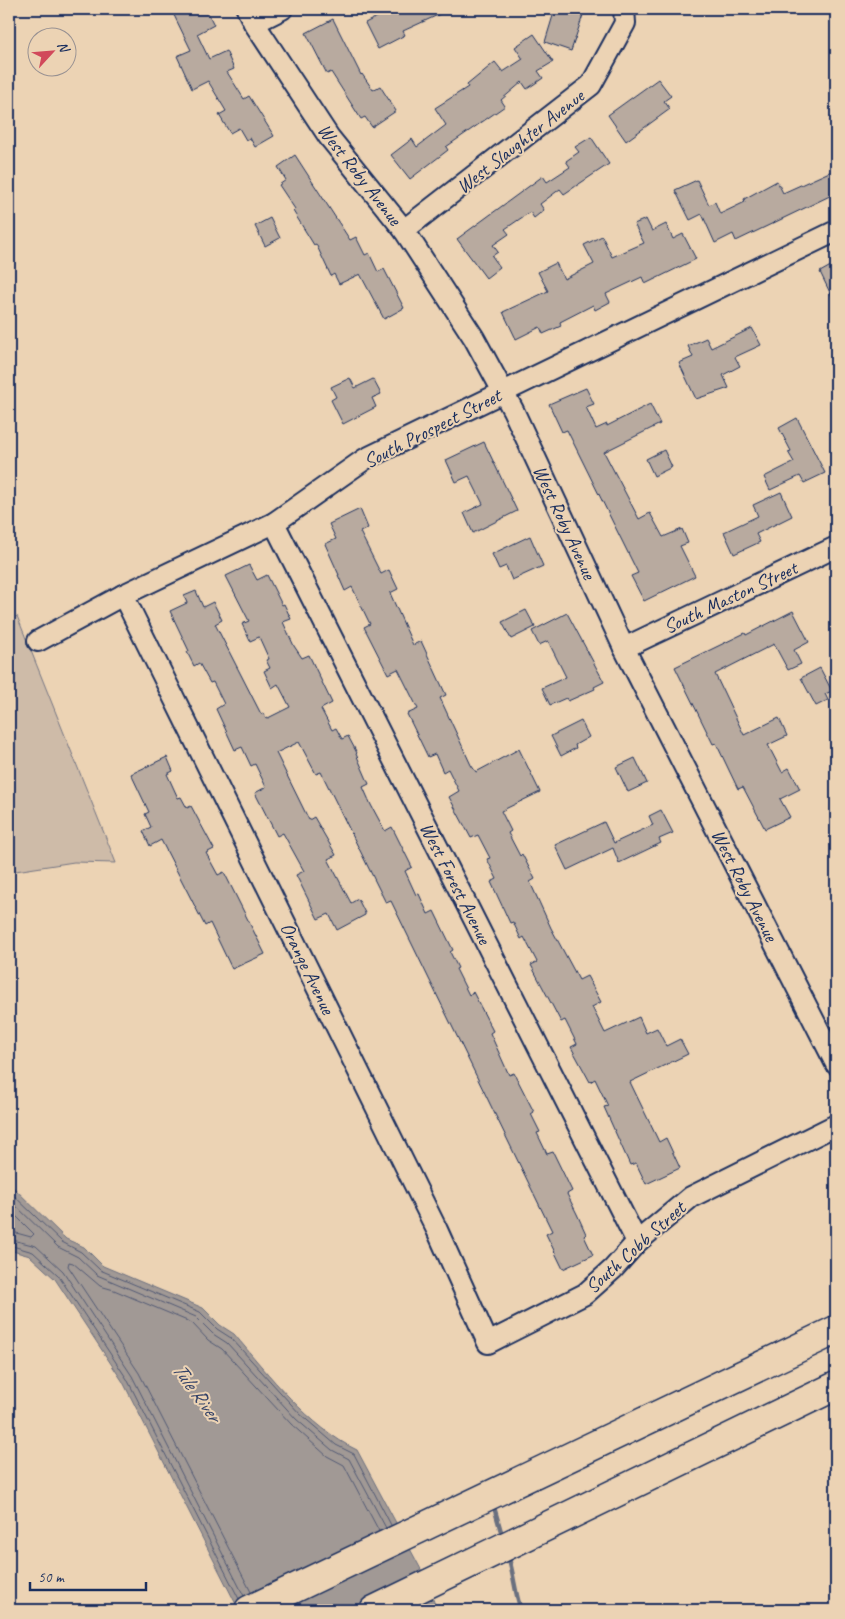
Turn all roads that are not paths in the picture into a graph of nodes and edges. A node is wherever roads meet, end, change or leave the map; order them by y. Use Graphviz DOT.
graph roads {
  1 [pos="282,9"];
  2 [pos="624,9"];
  3 [pos="250,16"];
  4 [pos="404,230"];
  5 [pos="836,231"];
  6 [pos="504,392"];
  7 [pos="274,523"];
  8 [pos="836,547"];
  9 [pos="123,595"];
  10 [pos="38,641"];
  11 [pos="624,648"];
  12 [pos="836,1064"];
  13 [pos="836,1125"];
  14 [pos="637,1242"];
  15 [pos="836,1330"];
  16 [pos="488,1342"];
  17 [pos="836,1386"];
  18 [pos="836,1397"];
  19 [pos="775,1415"];
  20 [pos="249,1610"];
  21 [pos="374,1610"];
  1 -- 3 [label="street"];
  2 -- 4 [label="street, West Slaughter Avenue"];
  3 -- 4 [label="street, West Roby Avenue"];
  4 -- 6 [label="street, West Roby Avenue"];
  5 -- 6 [label="street, South Prospect Street"];
  6 -- 7 [label="street, South Prospect Street"];
  6 -- 11 [label="street, West Roby Avenue"];
  7 -- 9 [label="street, South Prospect Street"];
  7 -- 14 [label="street, West Forest Avenue"];
  8 -- 11 [label="street, South Maston Street"];
  9 -- 10 [label="street, South Prospect Street"];
  9 -- 16 [label="street, Orange Avenue"];
  11 -- 12 [label="street, West Roby Avenue"];
  13 -- 14 [label="street, South Cobb Street"];
  14 -- 16 [label="street, South Cobb Street"];
  15 -- 20 [label="highway"];
  17 -- 19 [label="highway"];
  18 -- 19 [label="highway"];
  19 -- 21 [label="highway"];
}
